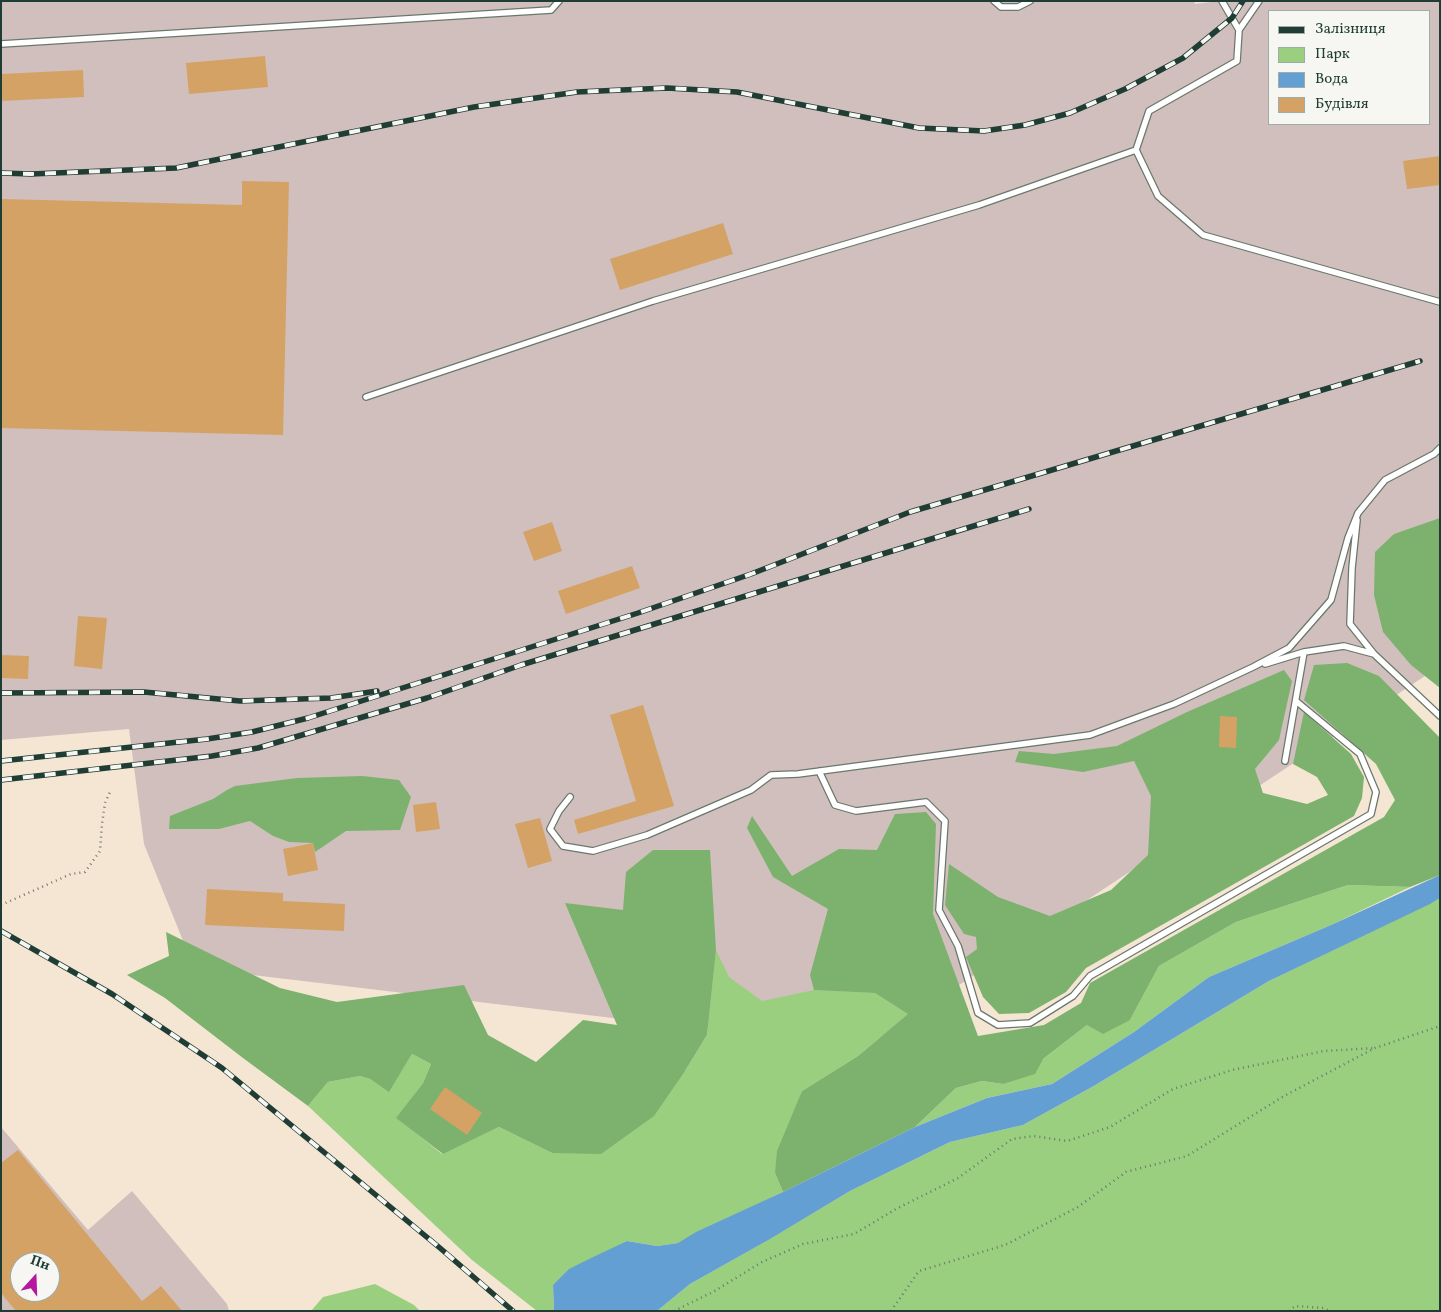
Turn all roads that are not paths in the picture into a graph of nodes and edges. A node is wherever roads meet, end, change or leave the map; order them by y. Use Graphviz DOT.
graph roads {
  1 [pos="559,1"];
  2 [pos="994,1"];
  3 [pos="1030,1"];
  4 [pos="1222,1"];
  5 [pos="1259,1"];
  6 [pos="1239,30"];
  7 [pos="1,44"];
  8 [pos="1136,150"];
  9 [pos="1440,302"];
  10 [pos="366,397"];
  11 [pos="1440,448"];
  12 [pos="1358,513"];
  13 [pos="1304,652"];
  14 [pos="1374,654"];
  15 [pos="1253,667"];
  16 [pos="1296,701"];
  17 [pos="1440,716"];
  18 [pos="1285,761"];
  19 [pos="819,771"];
  20 [pos="570,797"];
  1 -- 7 [label="lane"];
  2 -- 3 [label="lane"];
  4 -- 6 [label="lane"];
  5 -- 6 [label="lane"];
  6 -- 8 [label="lane"];
  8 -- 9 [label="lane"];
  8 -- 10 [label="lane"];
  11 -- 12 [label="lane"];
  12 -- 14 [label="lane"];
  12 -- 15 [label="lane"];
  13 -- 14 [label="lane"];
  13 -- 15 [label="lane"];
  13 -- 16 [label="lane"];
  14 -- 17 [label="lane"];
  15 -- 19 [label="lane"];
  16 -- 18 [label="lane"];
  16 -- 19 [label="lane"];
  19 -- 20 [label="lane"];
}
